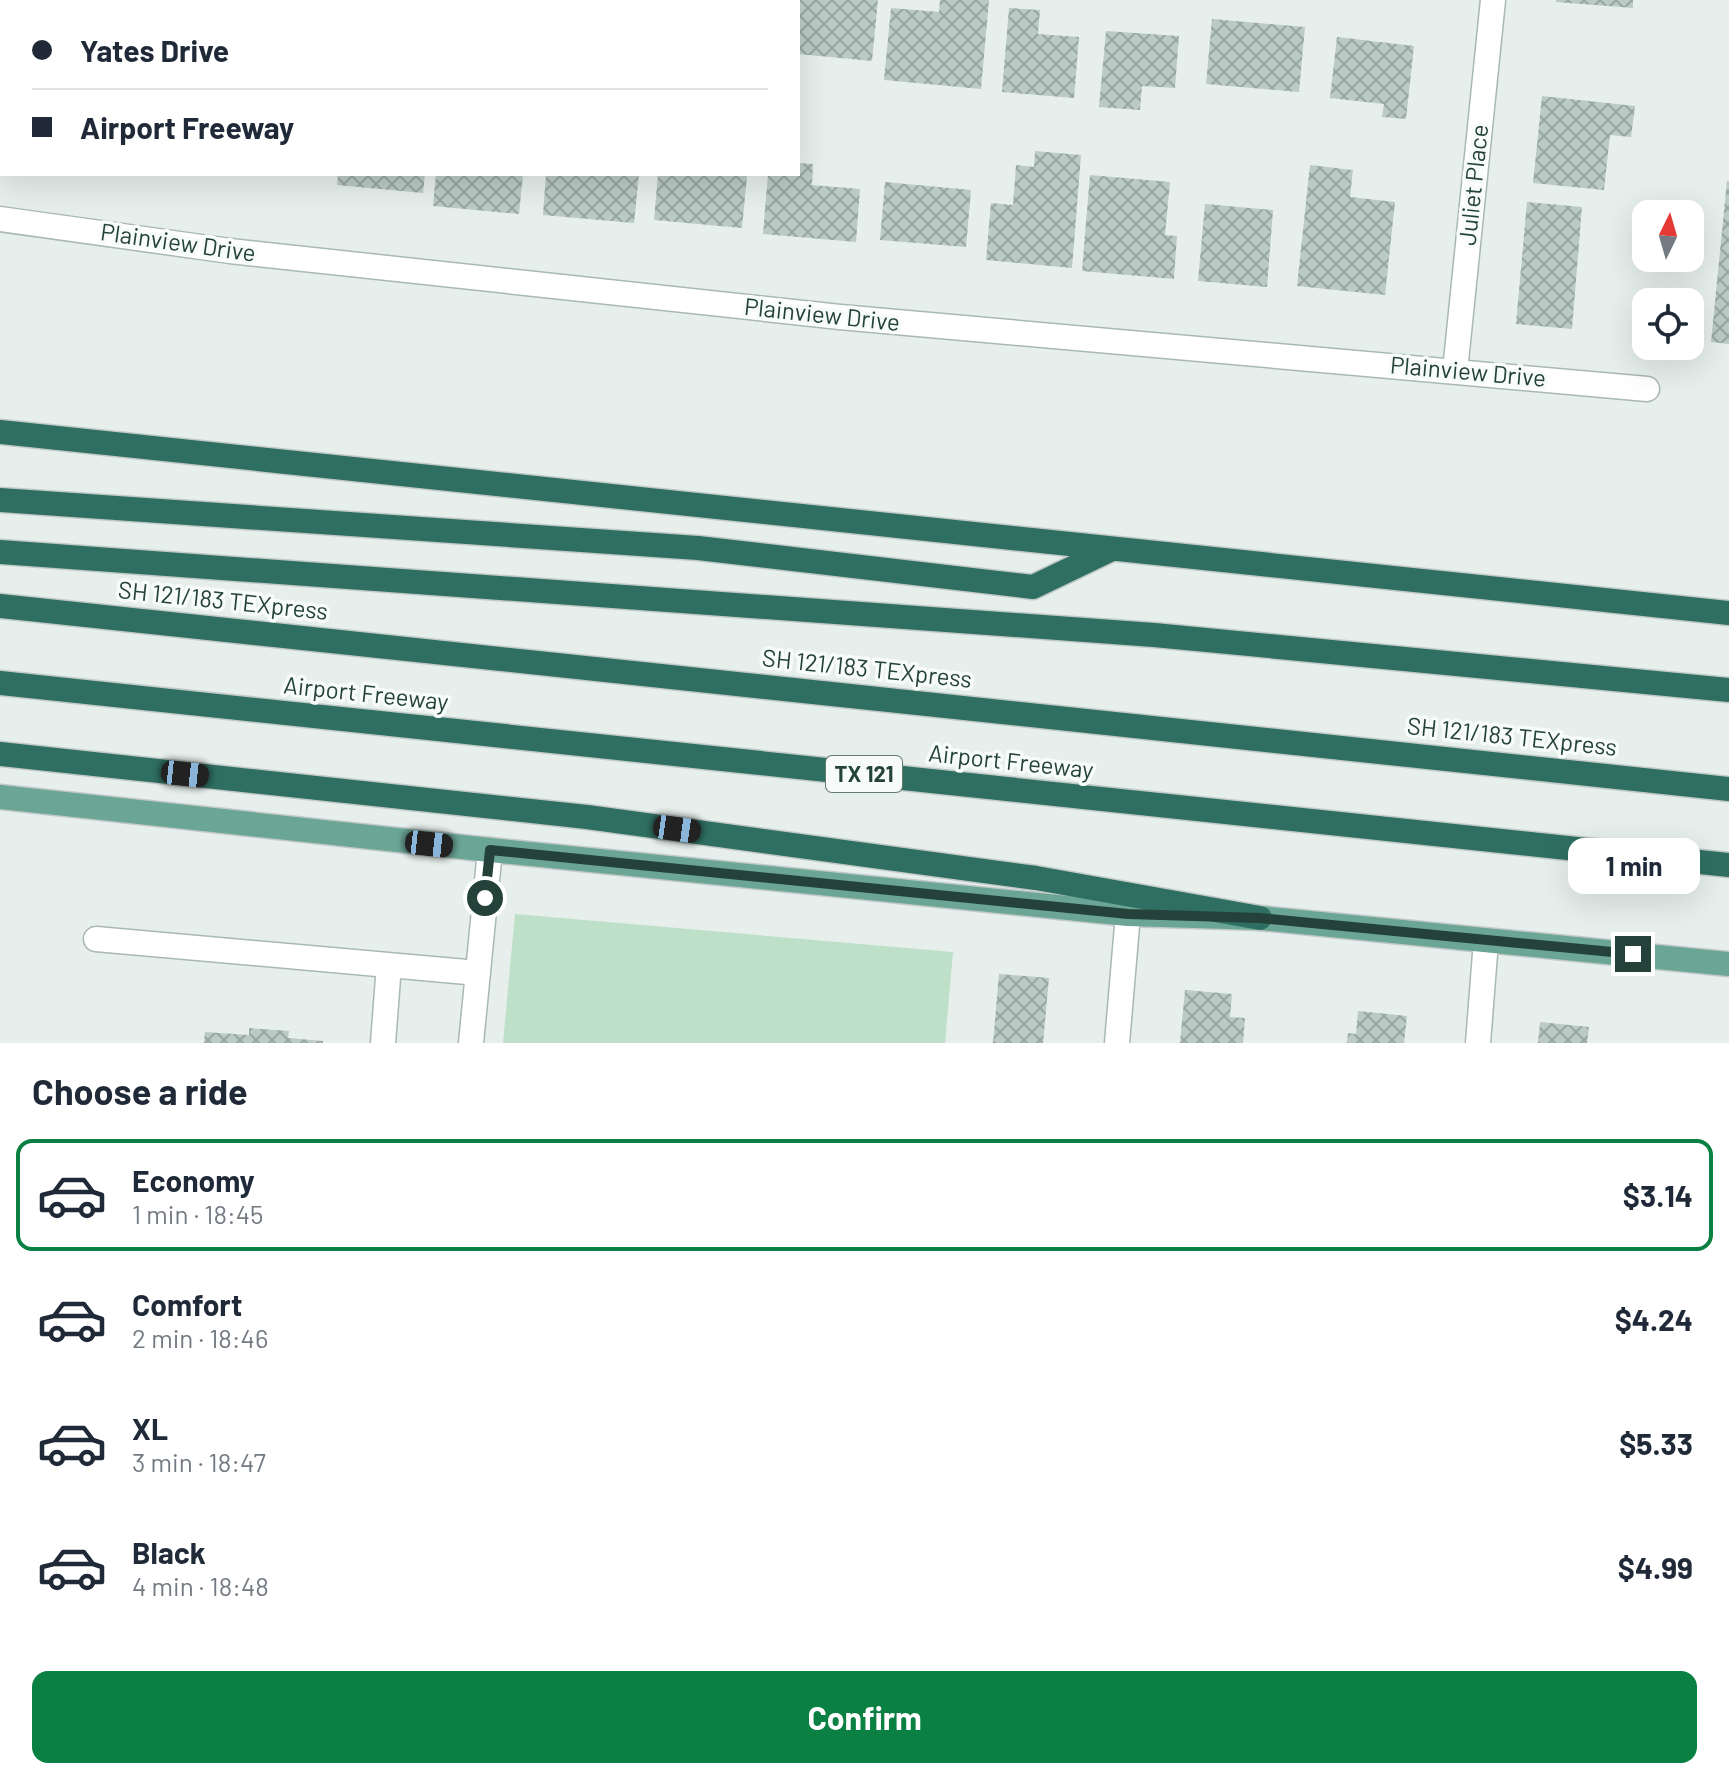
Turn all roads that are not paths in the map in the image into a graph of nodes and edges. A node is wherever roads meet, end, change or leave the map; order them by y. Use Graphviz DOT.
graph roads {
  1 [pos="1493,0"];
  2 [pos="0,219"];
  3 [pos="1455,371"];
  4 [pos="1647,389"];
  5 [pos="0,432"];
  6 [pos="0,500"];
  7 [pos="1110,550"];
  8 [pos="0,552"];
  9 [pos="0,606"];
  10 [pos="1729,613"];
  11 [pos="0,683"];
  12 [pos="1729,690"];
  13 [pos="0,754"];
  14 [pos="1729,789"];
  15 [pos="0,797"];
  16 [pos="490,850"];
  17 [pos="1729,865"];
  18 [pos="1128,914"];
  19 [pos="1260,918"];
  20 [pos="96,939"];
  21 [pos="1486,941"];
  22 [pos="1729,964"];
  23 [pos="389,965"];
  24 [pos="478,973"];
  25 [pos="383,1043"];
  26 [pos="471,1043"];
  27 [pos="1117,1043"];
  28 [pos="1478,1043"];
  1 -- 3 [label="street, Juliet Place"];
  2 -- 3 [label="street, Plainview Drive"];
  3 -- 4 [label="street, Plainview Drive"];
  5 -- 7 [label="highway"];
  6 -- 7 [label="highway"];
  7 -- 10 [label="highway"];
  8 -- 12 [label="highway, SH 121/183 TEXpress"];
  9 -- 14 [label="highway, SH 121/183 TEXpress"];
  11 -- 17 [label="highway, Airport Freeway / TX 121"];
  13 -- 19 [label="highway"];
  15 -- 16 [label="main road"];
  16 -- 18 [label="main road"];
  16 -- 24 [label="street"];
  18 -- 19 [label="main road"];
  18 -- 27 [label="street"];
  19 -- 21 [label="main road"];
  20 -- 23 [label="street"];
  21 -- 22 [label="main road"];
  21 -- 28 [label="street"];
  23 -- 24 [label="street"];
  23 -- 25 [label="street"];
  24 -- 26 [label="street"];
}
